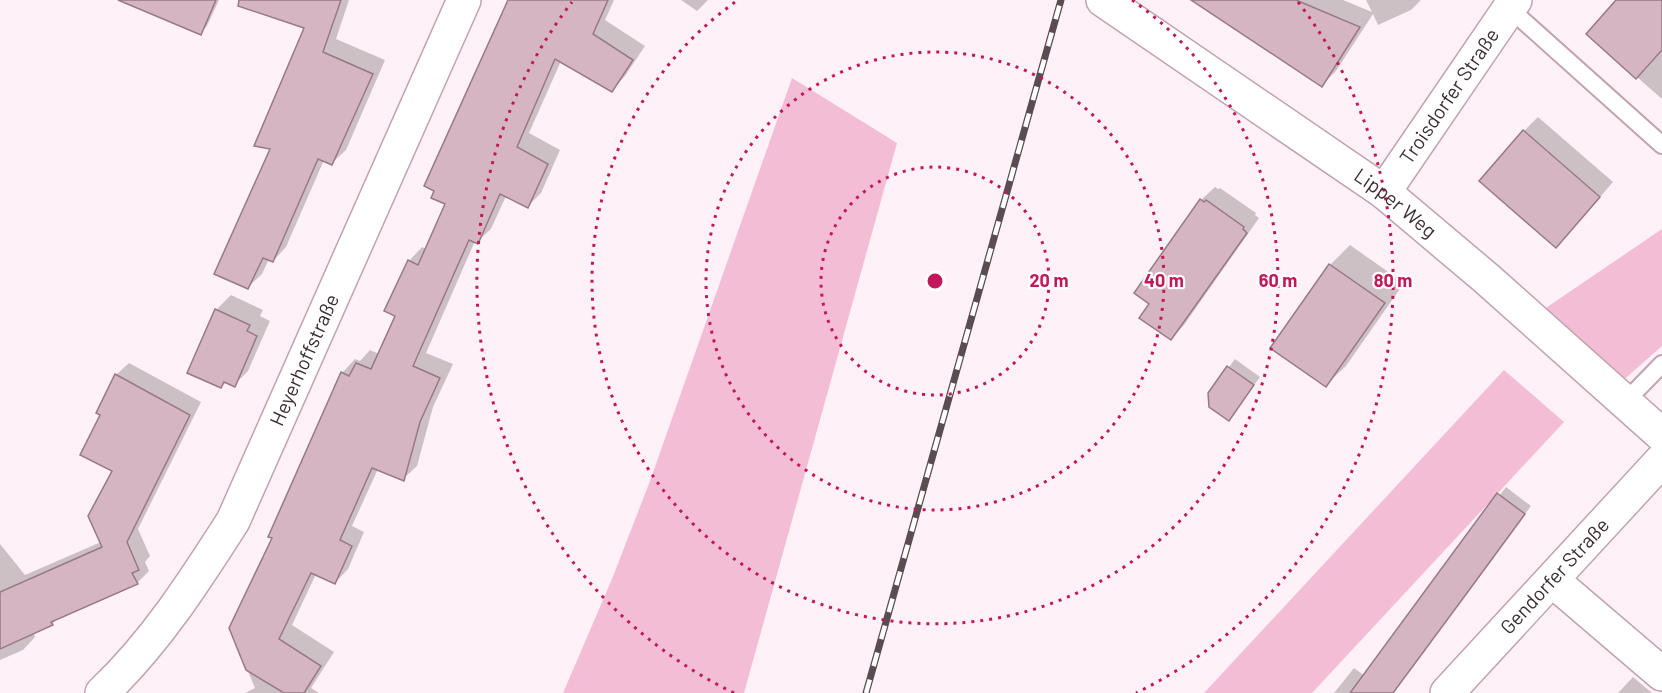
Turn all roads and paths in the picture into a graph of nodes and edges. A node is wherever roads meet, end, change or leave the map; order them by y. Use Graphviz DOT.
graph roads {
  1 [pos="465,0"];
  2 [pos="1103,0"];
  3 [pos="1512,4"];
  4 [pos="1662,146"];
  5 [pos="1384,192"];
  6 [pos="1662,364"];
  7 [pos="1625,402"];
  8 [pos="1662,435"];
  9 [pos="1662,460"];
  10 [pos="1552,580"];
  11 [pos="1662,674"];
  12 [pos="102,693"];
  13 [pos="1447,693"];
  1 -- 12 [label="street, Heyerhoffstraße"];
  2 -- 5 [label="street, Lipper Weg"];
  3 -- 4 [label="lane"];
  3 -- 5 [label="street, Troisdorfer Straße"];
  5 -- 7 [label="street, Lipper Weg"];
  6 -- 7 [label="lane"];
  7 -- 8 [label="street, Lipper Weg"];
  9 -- 10 [label="street, Gendorfer Straße"];
  10 -- 11 [label="street"];
  10 -- 13 [label="street, Gendorfer Straße"];
}
